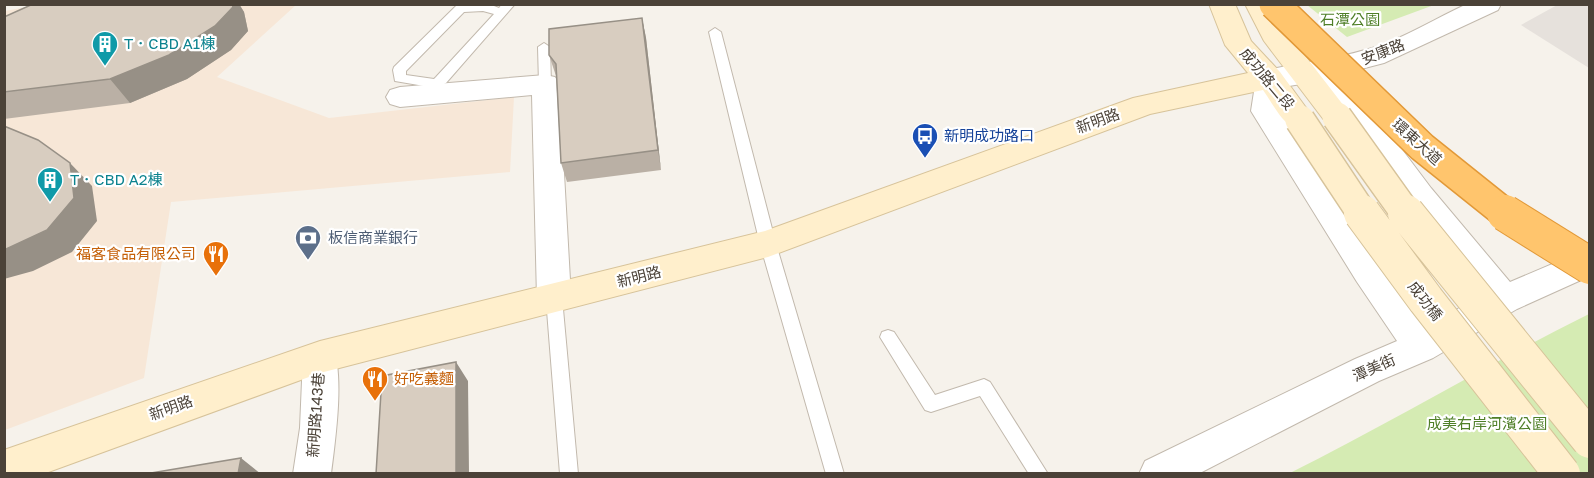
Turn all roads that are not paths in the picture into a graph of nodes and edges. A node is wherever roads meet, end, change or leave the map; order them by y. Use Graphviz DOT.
graph roads {
  1 [pos="1222,4"];
  2 [pos="1258,4"];
  3 [pos="1274,4"];
  4 [pos="1489,4"];
  5 [pos="506,9"];
  6 [pos="715,32"];
  7 [pos="544,47"];
  8 [pos="1305,74"];
  9 [pos="1270,79"];
  10 [pos="545,84"];
  11 [pos="400,97"];
  12 [pos="1300,120"];
  13 [pos="768,244"];
  14 [pos="1590,261"];
  15 [pos="1590,266"];
  16 [pos="554,298"];
  17 [pos="1505,299"];
  18 [pos="888,337"];
  19 [pos="1421,347"];
  20 [pos="320,357"];
  21 [pos="1590,440"];
  22 [pos="4,469"];
  23 [pos="312,474"];
  24 [pos="569,474"];
  25 [pos="835,474"];
  26 [pos="1039,474"];
  27 [pos="1158,474"];
  28 [pos="1562,474"];
  1 -- 9 [label="street, 成功路二段"];
  2 -- 8 [label="street, 成功路二段"];
  3 -- 15 [label="highway, 環東大道, bridge"];
  4 -- 8 [label="street, 安康路"];
  5 -- 5 [label="lane"];
  6 -- 13 [label="lane"];
  7 -- 10 [label="lane"];
  8 -- 9 [label="street, 安康路"];
  8 -- 17 [label="street"];
  8 -- 21 [label="street, 成功路二段, bridge"];
  9 -- 12 [label="street, 成功路二段"];
  9 -- 13 [label="street, 新明路"];
  9 -- 19 [label="street"];
  10 -- 11 [label="street"];
  10 -- 16 [label="street"];
  12 -- 28 [label="street, 成功橋, bridge"];
  13 -- 16 [label="street, 新明路"];
  13 -- 25 [label="lane"];
  14 -- 17 [label="street, 潭美街"];
  16 -- 20 [label="street, 新明路"];
  16 -- 24 [label="lane"];
  17 -- 19 [label="street, 潭美街"];
  18 -- 26 [label="lane"];
  19 -- 27 [label="street, 潭美街"];
  20 -- 22 [label="street, 新明路"];
  20 -- 23 [label="street, 新明路143巷"];
}
